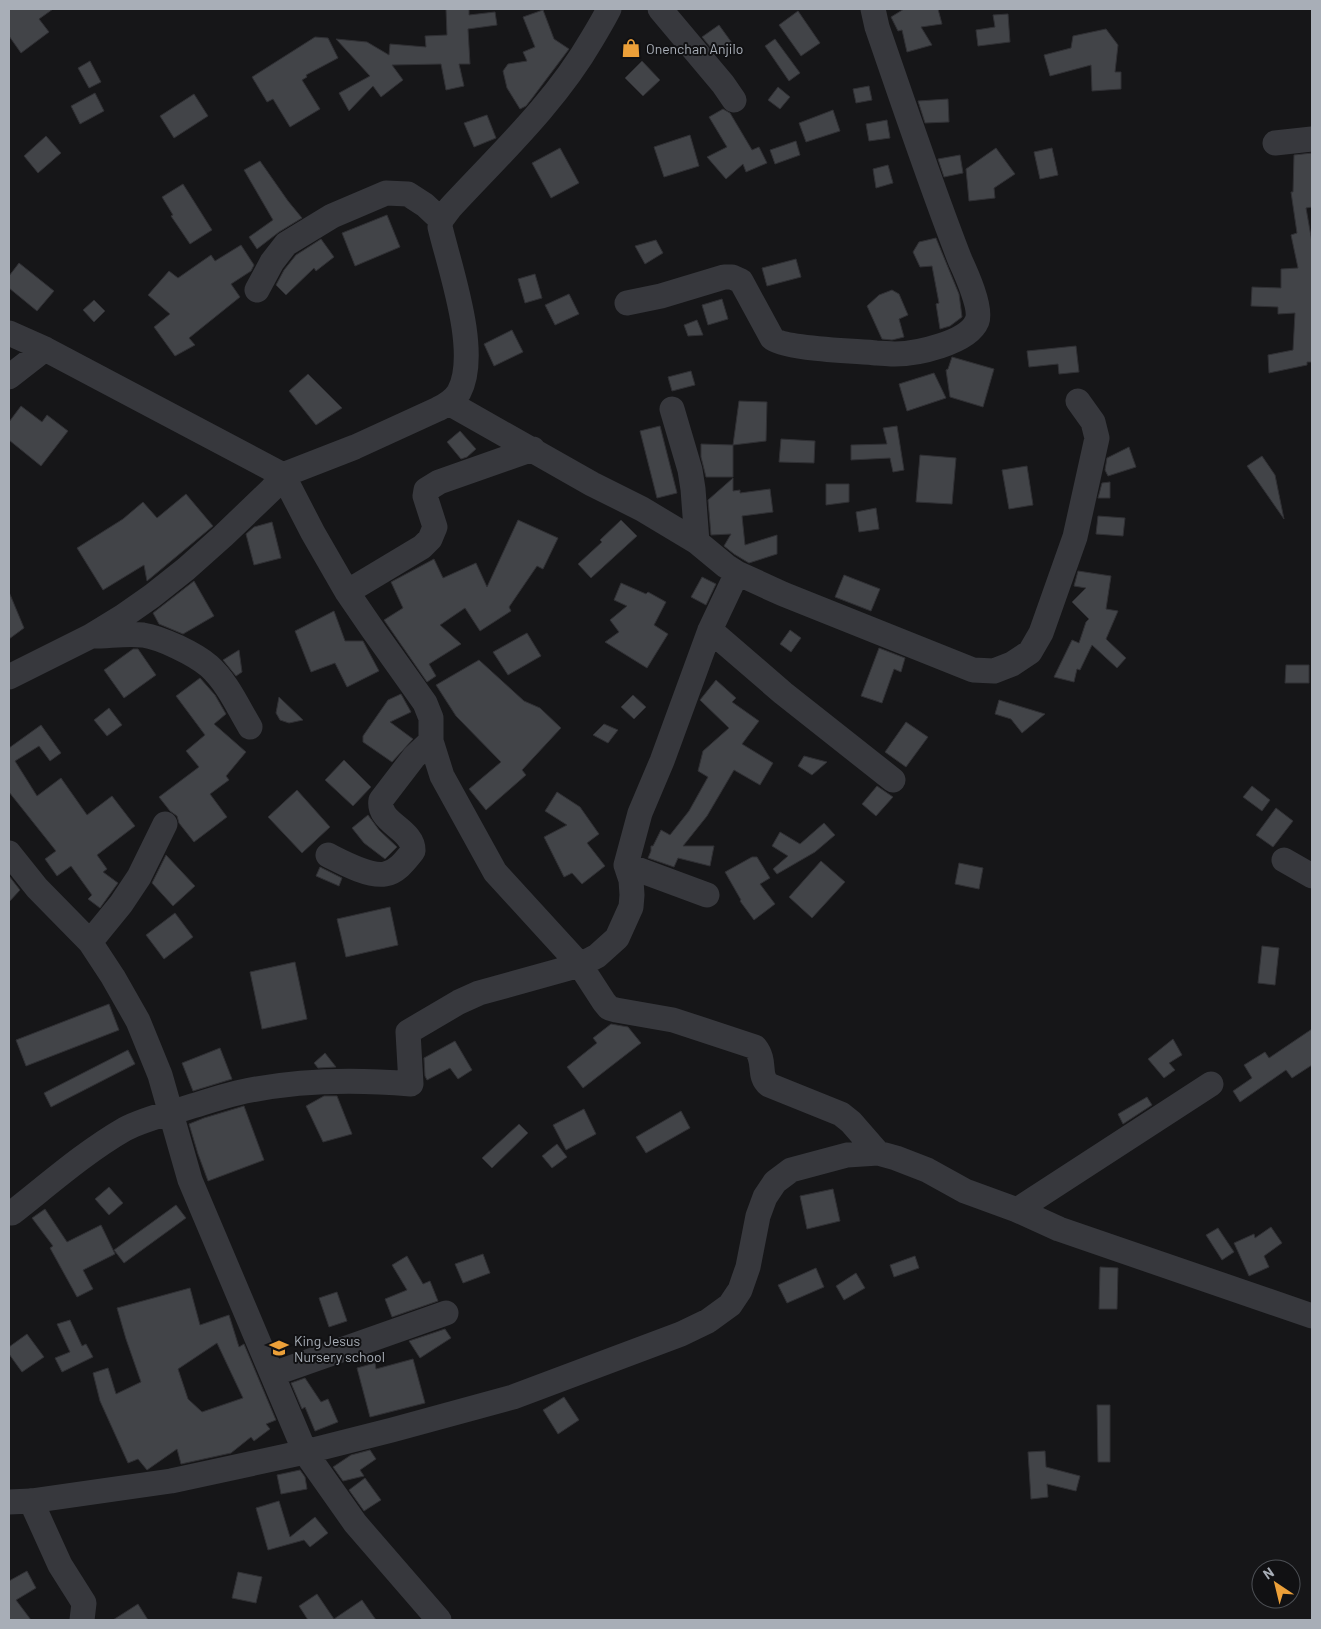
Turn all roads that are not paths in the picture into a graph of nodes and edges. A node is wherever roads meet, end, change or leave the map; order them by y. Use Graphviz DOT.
graph roads {
  1 [pos="609,9"];
  2 [pos="660,9"];
  3 [pos="873,9"];
  4 [pos="734,100"];
  5 [pos="1312,140"];
  6 [pos="1274,143"];
  7 [pos="442,220"];
  8 [pos="257,290"];
  9 [pos="626,303"];
  10 [pos="9,333"];
  11 [pos="45,349"];
  12 [pos="9,377"];
  13 [pos="1078,401"];
  14 [pos="449,402"];
  15 [pos="672,409"];
  16 [pos="533,449"];
  17 [pos="283,475"];
  18 [pos="698,542"];
  19 [pos="737,572"];
  20 [pos="347,592"];
  21 [pos="710,630"];
  22 [pos="91,636"];
  23 [pos="9,678"];
  24 [pos="250,726"];
  25 [pos="431,741"];
  26 [pos="893,780"];
  27 [pos="165,824"];
  28 [pos="9,853"];
  29 [pos="328,855"];
  30 [pos="1284,860"];
  31 [pos="626,865"];
  32 [pos="1312,876"];
  33 [pos="707,895"];
  34 [pos="90,942"];
  35 [pos="580,965"];
  36 [pos="1211,1084"];
  37 [pos="171,1112"];
  38 [pos="878,1153"];
  39 [pos="1017,1210"];
  40 [pos="12,1213"];
  41 [pos="446,1313"];
  42 [pos="1312,1316"];
  43 [pos="273,1374"];
  44 [pos="305,1452"];
  45 [pos="20,1502"];
  46 [pos="82,1620"];
  47 [pos="439,1620"];
  1 -- 7 [label="street"];
  2 -- 4 [label="street"];
  3 -- 9 [label="street"];
  5 -- 6 [label="street"];
  7 -- 8 [label="street"];
  7 -- 14 [label="street"];
  10 -- 11 [label="street"];
  11 -- 12 [label="street"];
  11 -- 17 [label="street"];
  13 -- 19 [label="street"];
  14 -- 16 [label="street"];
  14 -- 17 [label="street"];
  15 -- 18 [label="street"];
  16 -- 18 [label="street"];
  16 -- 20 [label="street"];
  17 -- 20 [label="street"];
  17 -- 22 [label="street"];
  18 -- 19 [label="street"];
  19 -- 21 [label="street"];
  20 -- 25 [label="street"];
  21 -- 26 [label="street"];
  21 -- 31 [label="street"];
  22 -- 23 [label="street"];
  22 -- 24 [label="street"];
  25 -- 29 [label="street"];
  25 -- 35 [label="street"];
  27 -- 34 [label="street"];
  28 -- 34 [label="street"];
  30 -- 32 [label="street"];
  31 -- 33 [label="street"];
  31 -- 35 [label="street"];
  34 -- 37 [label="street"];
  35 -- 37 [label="street"];
  35 -- 38 [label="street"];
  36 -- 39 [label="street"];
  37 -- 40 [label="street"];
  37 -- 43 [label="street"];
  38 -- 39 [label="street"];
  38 -- 44 [label="street"];
  39 -- 42 [label="street"];
  41 -- 43 [label="street"];
  43 -- 44 [label="street"];
  44 -- 45 [label="street"];
  44 -- 47 [label="street"];
  45 -- 46 [label="street"];
}
